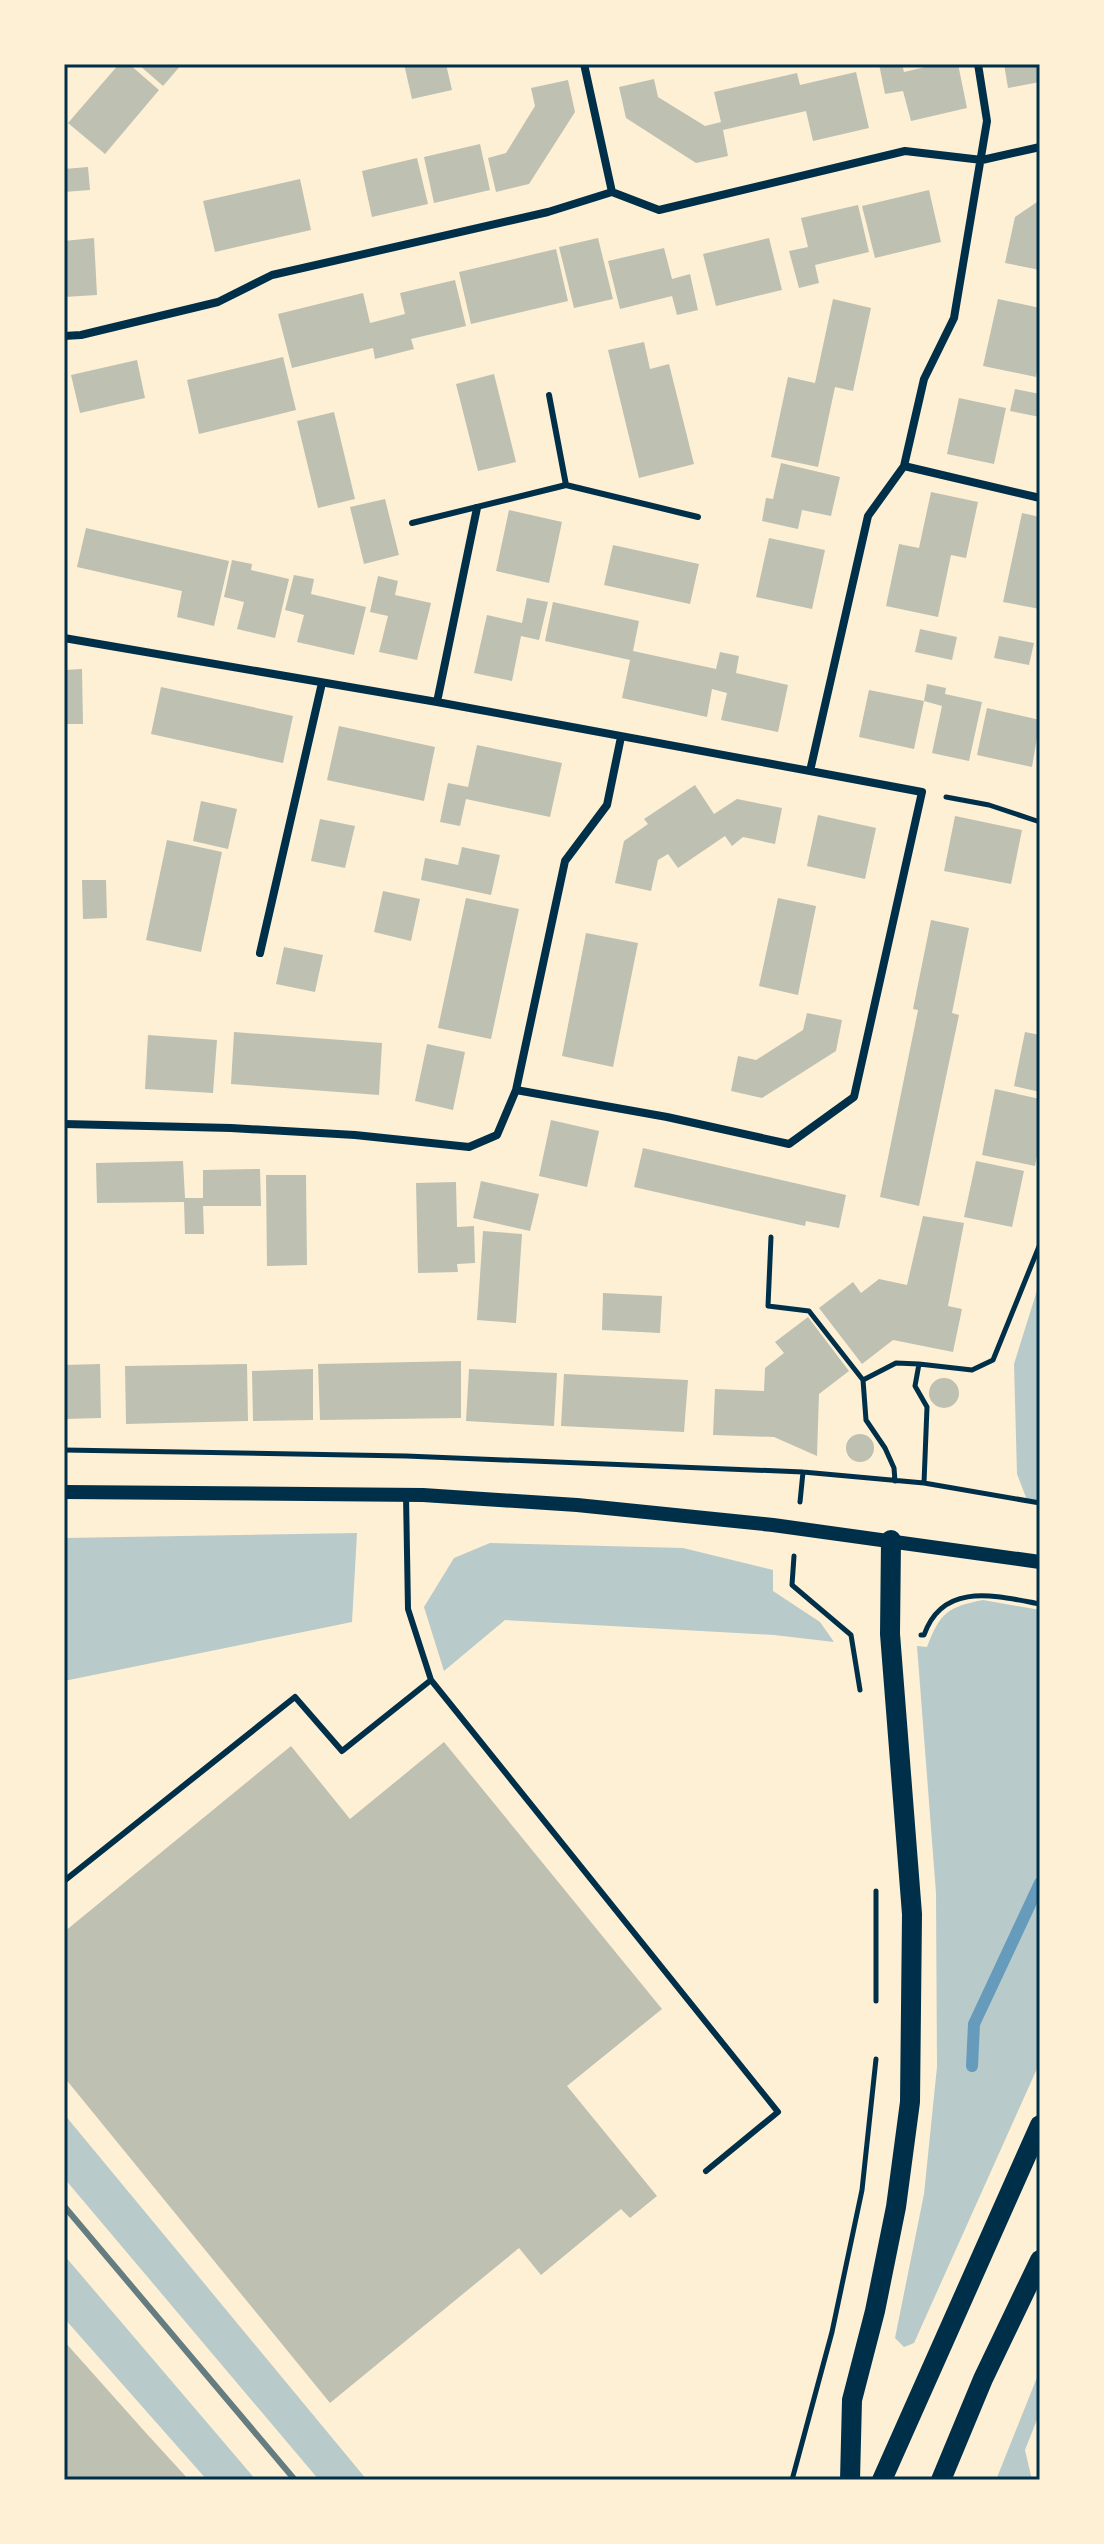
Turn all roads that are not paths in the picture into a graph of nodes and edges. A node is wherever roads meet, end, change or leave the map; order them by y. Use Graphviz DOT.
graph roads {
  1 [pos="584,64"];
  2 [pos="978,64"];
  3 [pos="1040,147"];
  4 [pos="982,160"];
  5 [pos="612,192"];
  6 [pos="64,336"];
  7 [pos="549,395"];
  8 [pos="904,466"];
  9 [pos="566,485"];
  10 [pos="1040,498"];
  11 [pos="477,508"];
  12 [pos="698,517"];
  13 [pos="412,523"];
  14 [pos="64,638"];
  15 [pos="322,683"];
  16 [pos="437,702"];
  17 [pos="621,737"];
  18 [pos="810,771"];
  19 [pos="260,953"];
  20 [pos="516,1090"];
  21 [pos="64,1124"];
  22 [pos="64,1492"];
  23 [pos="406,1495"];
  24 [pos="891,1540"];
  25 [pos="1040,1562"];
  26 [pos="431,1680"];
  27 [pos="64,1881"];
  28 [pos="1040,2125"];
  29 [pos="706,2171"];
  30 [pos="1040,2260"];
  31 [pos="850,2480"];
  32 [pos="882,2480"];
  33 [pos="941,2480"];
  1 -- 5 [label="street"];
  2 -- 4 [label="street"];
  3 -- 4 [label="street"];
  4 -- 5 [label="street"];
  4 -- 8 [label="street"];
  5 -- 6 [label="street"];
  7 -- 9 [label="lane"];
  8 -- 10 [label="street"];
  8 -- 18 [label="street"];
  9 -- 11 [label="lane"];
  9 -- 12 [label="lane"];
  11 -- 13 [label="lane"];
  11 -- 16 [label="street"];
  14 -- 15 [label="street"];
  15 -- 16 [label="street"];
  15 -- 19 [label="street"];
  16 -- 17 [label="street"];
  17 -- 18 [label="street"];
  17 -- 20 [label="street"];
  18 -- 20 [label="street"];
  20 -- 21 [label="street"];
  22 -- 23 [label="street"];
  23 -- 24 [label="street"];
  23 -- 26 [label="lane"];
  24 -- 25 [label="street"];
  24 -- 31 [label="main road"];
  26 -- 27 [label="lane"];
  26 -- 29 [label="lane"];
  28 -- 32 [label="main road"];
  30 -- 33 [label="main road"];
}
